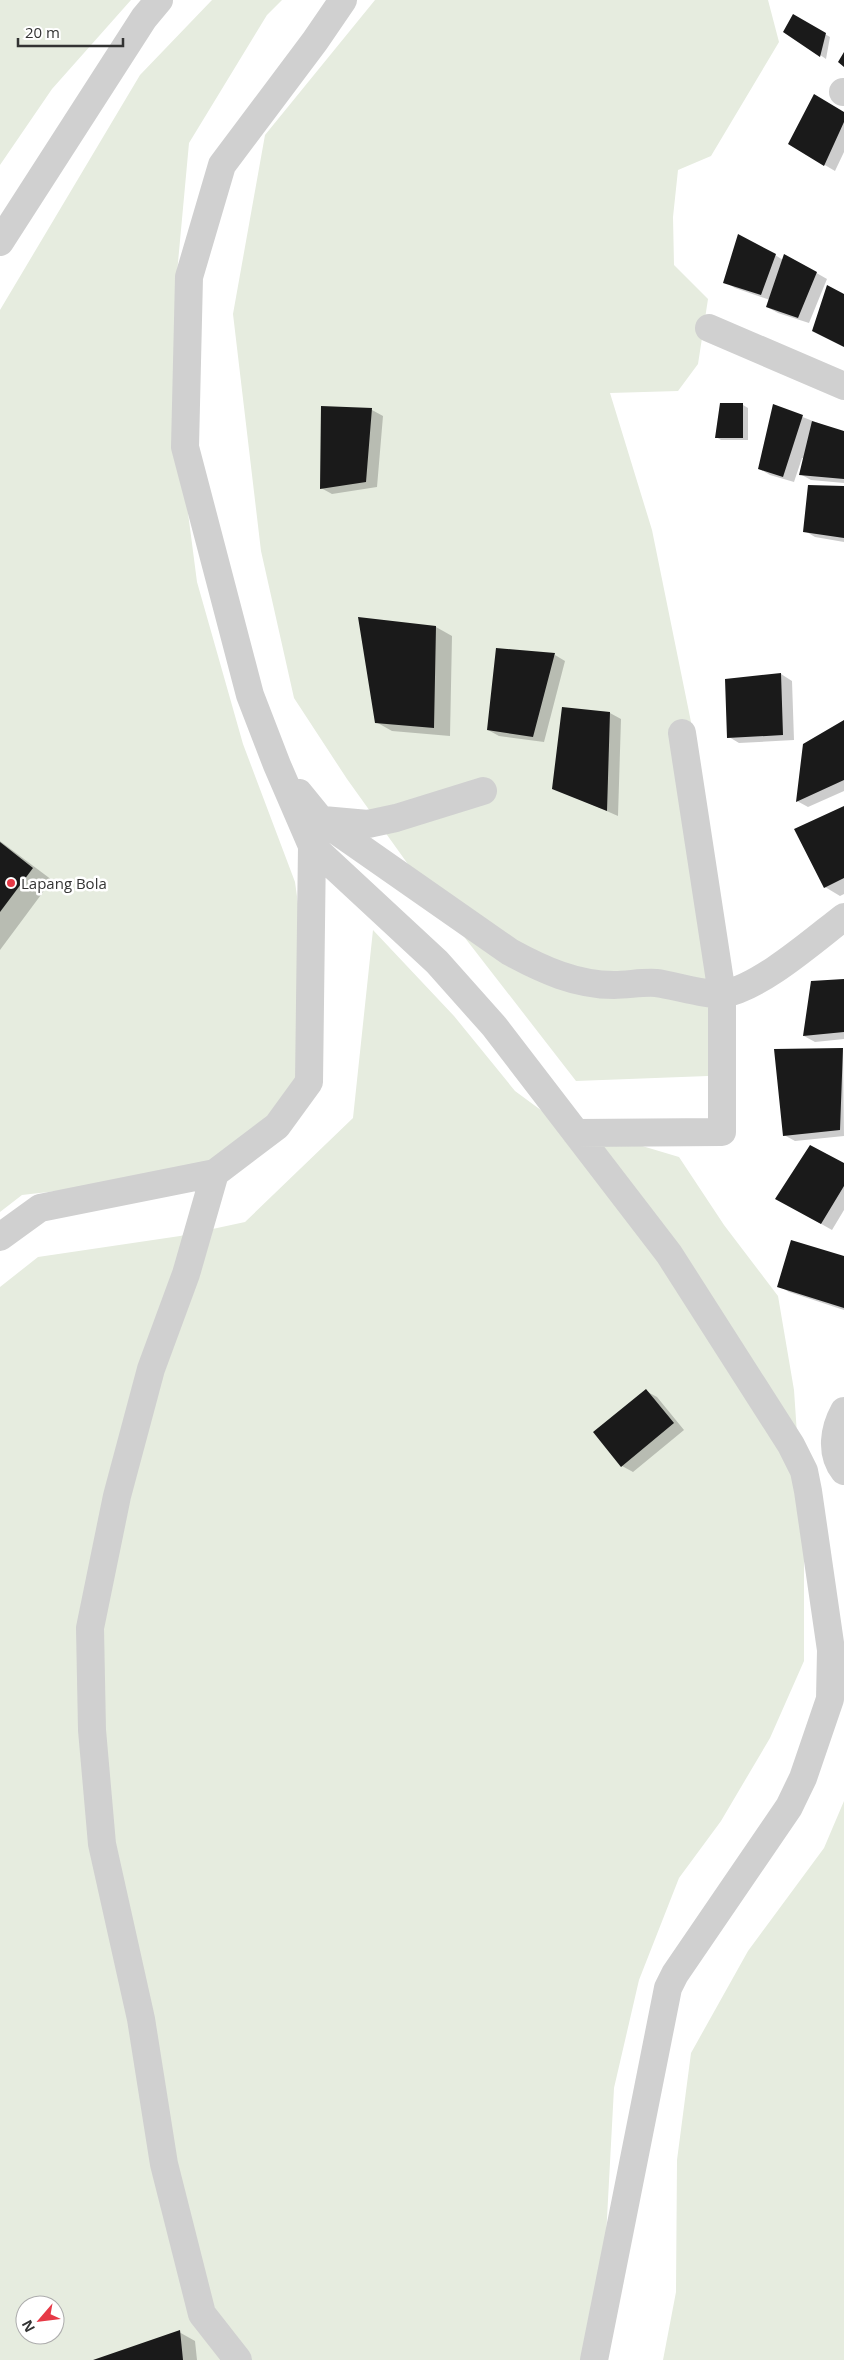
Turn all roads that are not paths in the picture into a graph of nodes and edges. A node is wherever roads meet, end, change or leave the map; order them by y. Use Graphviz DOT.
graph roads {
  1 [pos="159,0"];
  2 [pos="343,0"];
  3 [pos="0,242"];
  4 [pos="709,328"];
  5 [pos="844,386"];
  6 [pos="682,733"];
  7 [pos="276,765"];
  8 [pos="483,791"];
  9 [pos="321,820"];
  10 [pos="312,846"];
  11 [pos="844,917"];
  12 [pos="722,994"];
  13 [pos="576,1133"];
  14 [pos="215,1173"];
  15 [pos="0,1236"];
  16 [pos="844,1411"];
  17 [pos="844,1471"];
  18 [pos="238,2360"];
  19 [pos="594,2360"];
  1 -- 3 [label="street"];
  2 -- 7 [label="street"];
  4 -- 5 [label="street"];
  6 -- 12 [label="street"];
  7 -- 9 [label="street"];
  7 -- 10 [label="street"];
  8 -- 9 [label="street"];
  9 -- 12 [label="street"];
  10 -- 13 [label="street"];
  10 -- 14 [label="street"];
  11 -- 12 [label="street"];
  12 -- 13 [label="street"];
  13 -- 19 [label="street"];
  14 -- 15 [label="street"];
  14 -- 18 [label="street"];
  16 -- 17 [label="street"];
}
